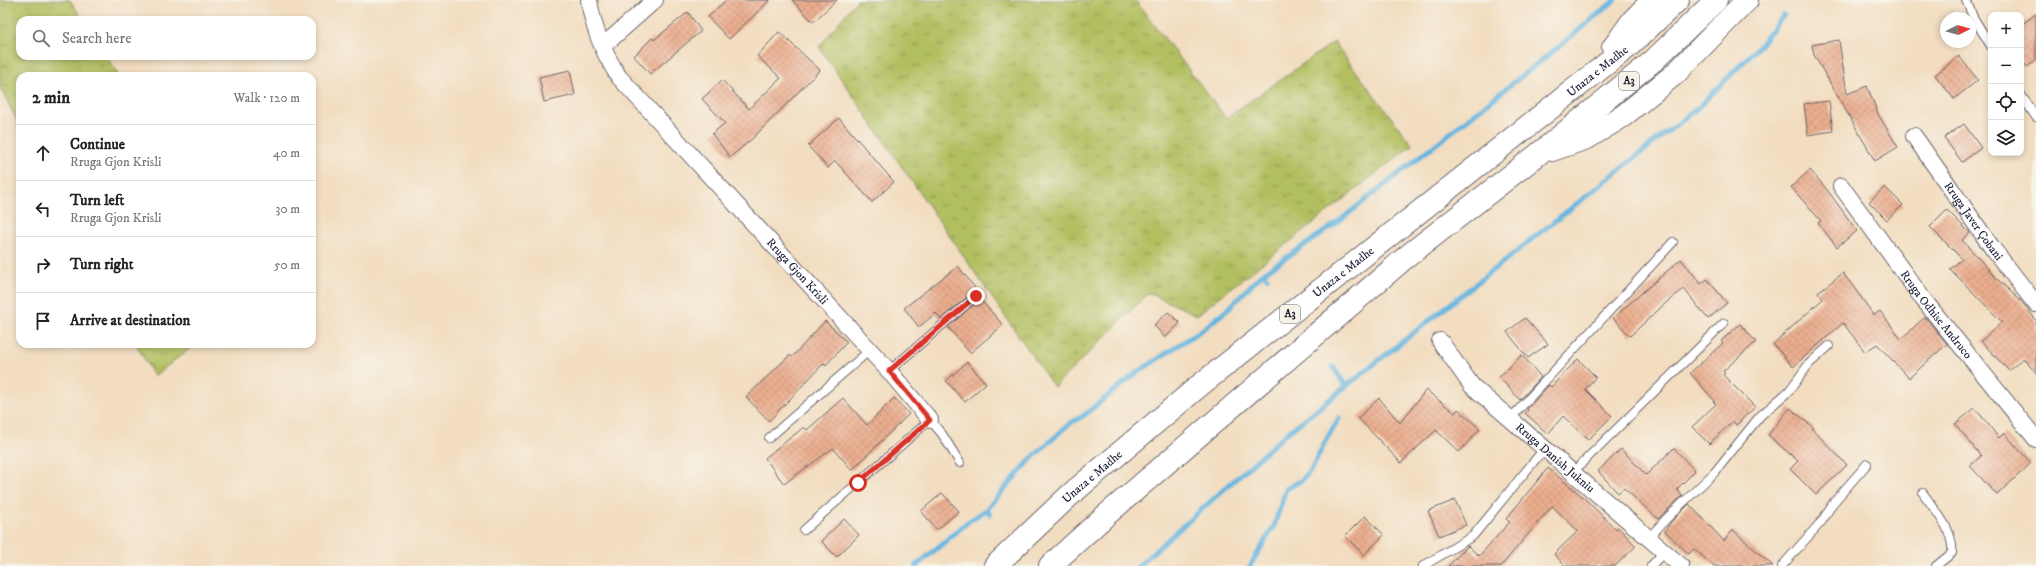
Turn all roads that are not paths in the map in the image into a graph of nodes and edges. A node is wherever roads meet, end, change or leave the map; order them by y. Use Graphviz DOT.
graph roads {
  1 [pos="589,0"];
  2 [pos="655,0"];
  3 [pos="1652,0"];
  4 [pos="1678,0"];
  5 [pos="1716,0"];
  6 [pos="1747,0"];
  7 [pos="1966,0"];
  8 [pos="1988,41"];
  9 [pos="603,46"];
  10 [pos="1594,73"];
  11 [pos="2024,99"];
  12 [pos="2036,117"];
  13 [pos="1914,136"];
  14 [pos="1536,156"];
  15 [pos="1841,186"];
  16 [pos="1673,242"];
  17 [pos="976,296"];
  18 [pos="2036,304"];
  19 [pos="1724,323"];
  20 [pos="1440,340"];
  21 [pos="1829,346"];
  22 [pos="870,350"];
  23 [pos="889,371"];
  24 [pos="930,420"];
  25 [pos="1510,420"];
  26 [pos="769,438"];
  27 [pos="2036,439"];
  28 [pos="1544,449"];
  29 [pos="960,463"];
  30 [pos="1867,464"];
  31 [pos="1572,473"];
  32 [pos="1923,493"];
  33 [pos="804,530"];
  34 [pos="1648,539"];
  35 [pos="1664,552"];
  36 [pos="995,566"];
  37 [pos="1050,566"];
  38 [pos="1423,566"];
  39 [pos="1651,566"];
  40 [pos="1681,566"];
  41 [pos="1782,566"];
  42 [pos="1936,566"];
  1 -- 9 [label="street, Rruga Gjon Krisli"];
  2 -- 9 [label="street"];
  3 -- 10 [label="highway"];
  4 -- 10 [label="highway, Unaza e Madhe / A3"];
  5 -- 14 [label="highway, A3"];
  6 -- 14 [label="highway"];
  7 -- 8 [label="lane"];
  9 -- 22 [label="street, Rruga Gjon Krisli"];
  10 -- 36 [label="highway, Unaza e Madhe / A3"];
  11 -- 12 [label="lane"];
  13 -- 18 [label="street, Rruga Javer Çobani"];
  14 -- 37 [label="highway, A3"];
  15 -- 27 [label="street, Rruga Odhise Andruco"];
  16 -- 25 [label="lane"];
  17 -- 23 [label="lane"];
  19 -- 31 [label="lane"];
  20 -- 25 [label="street, Rruga Danish Jukniu"];
  21 -- 34 [label="lane"];
  22 -- 23 [label="street, Rruga Gjon Krisli"];
  22 -- 26 [label="lane"];
  23 -- 24 [label="street, Rruga Gjon Krisli"];
  24 -- 29 [label="lane"];
  24 -- 33 [label="lane"];
  25 -- 28 [label="street, Rruga Danish Jukniu"];
  28 -- 31 [label="street, Rruga Danish Jukniu"];
  28 -- 38 [label="lane"];
  30 -- 41 [label="lane"];
  31 -- 34 [label="street, Rruga Danish Jukniu"];
  32 -- 42 [label="lane"];
  34 -- 35 [label="street, Rruga Danish Jukniu"];
  35 -- 39 [label="lane"];
  35 -- 40 [label="street, Rruga Danish Jukniu"];
}
